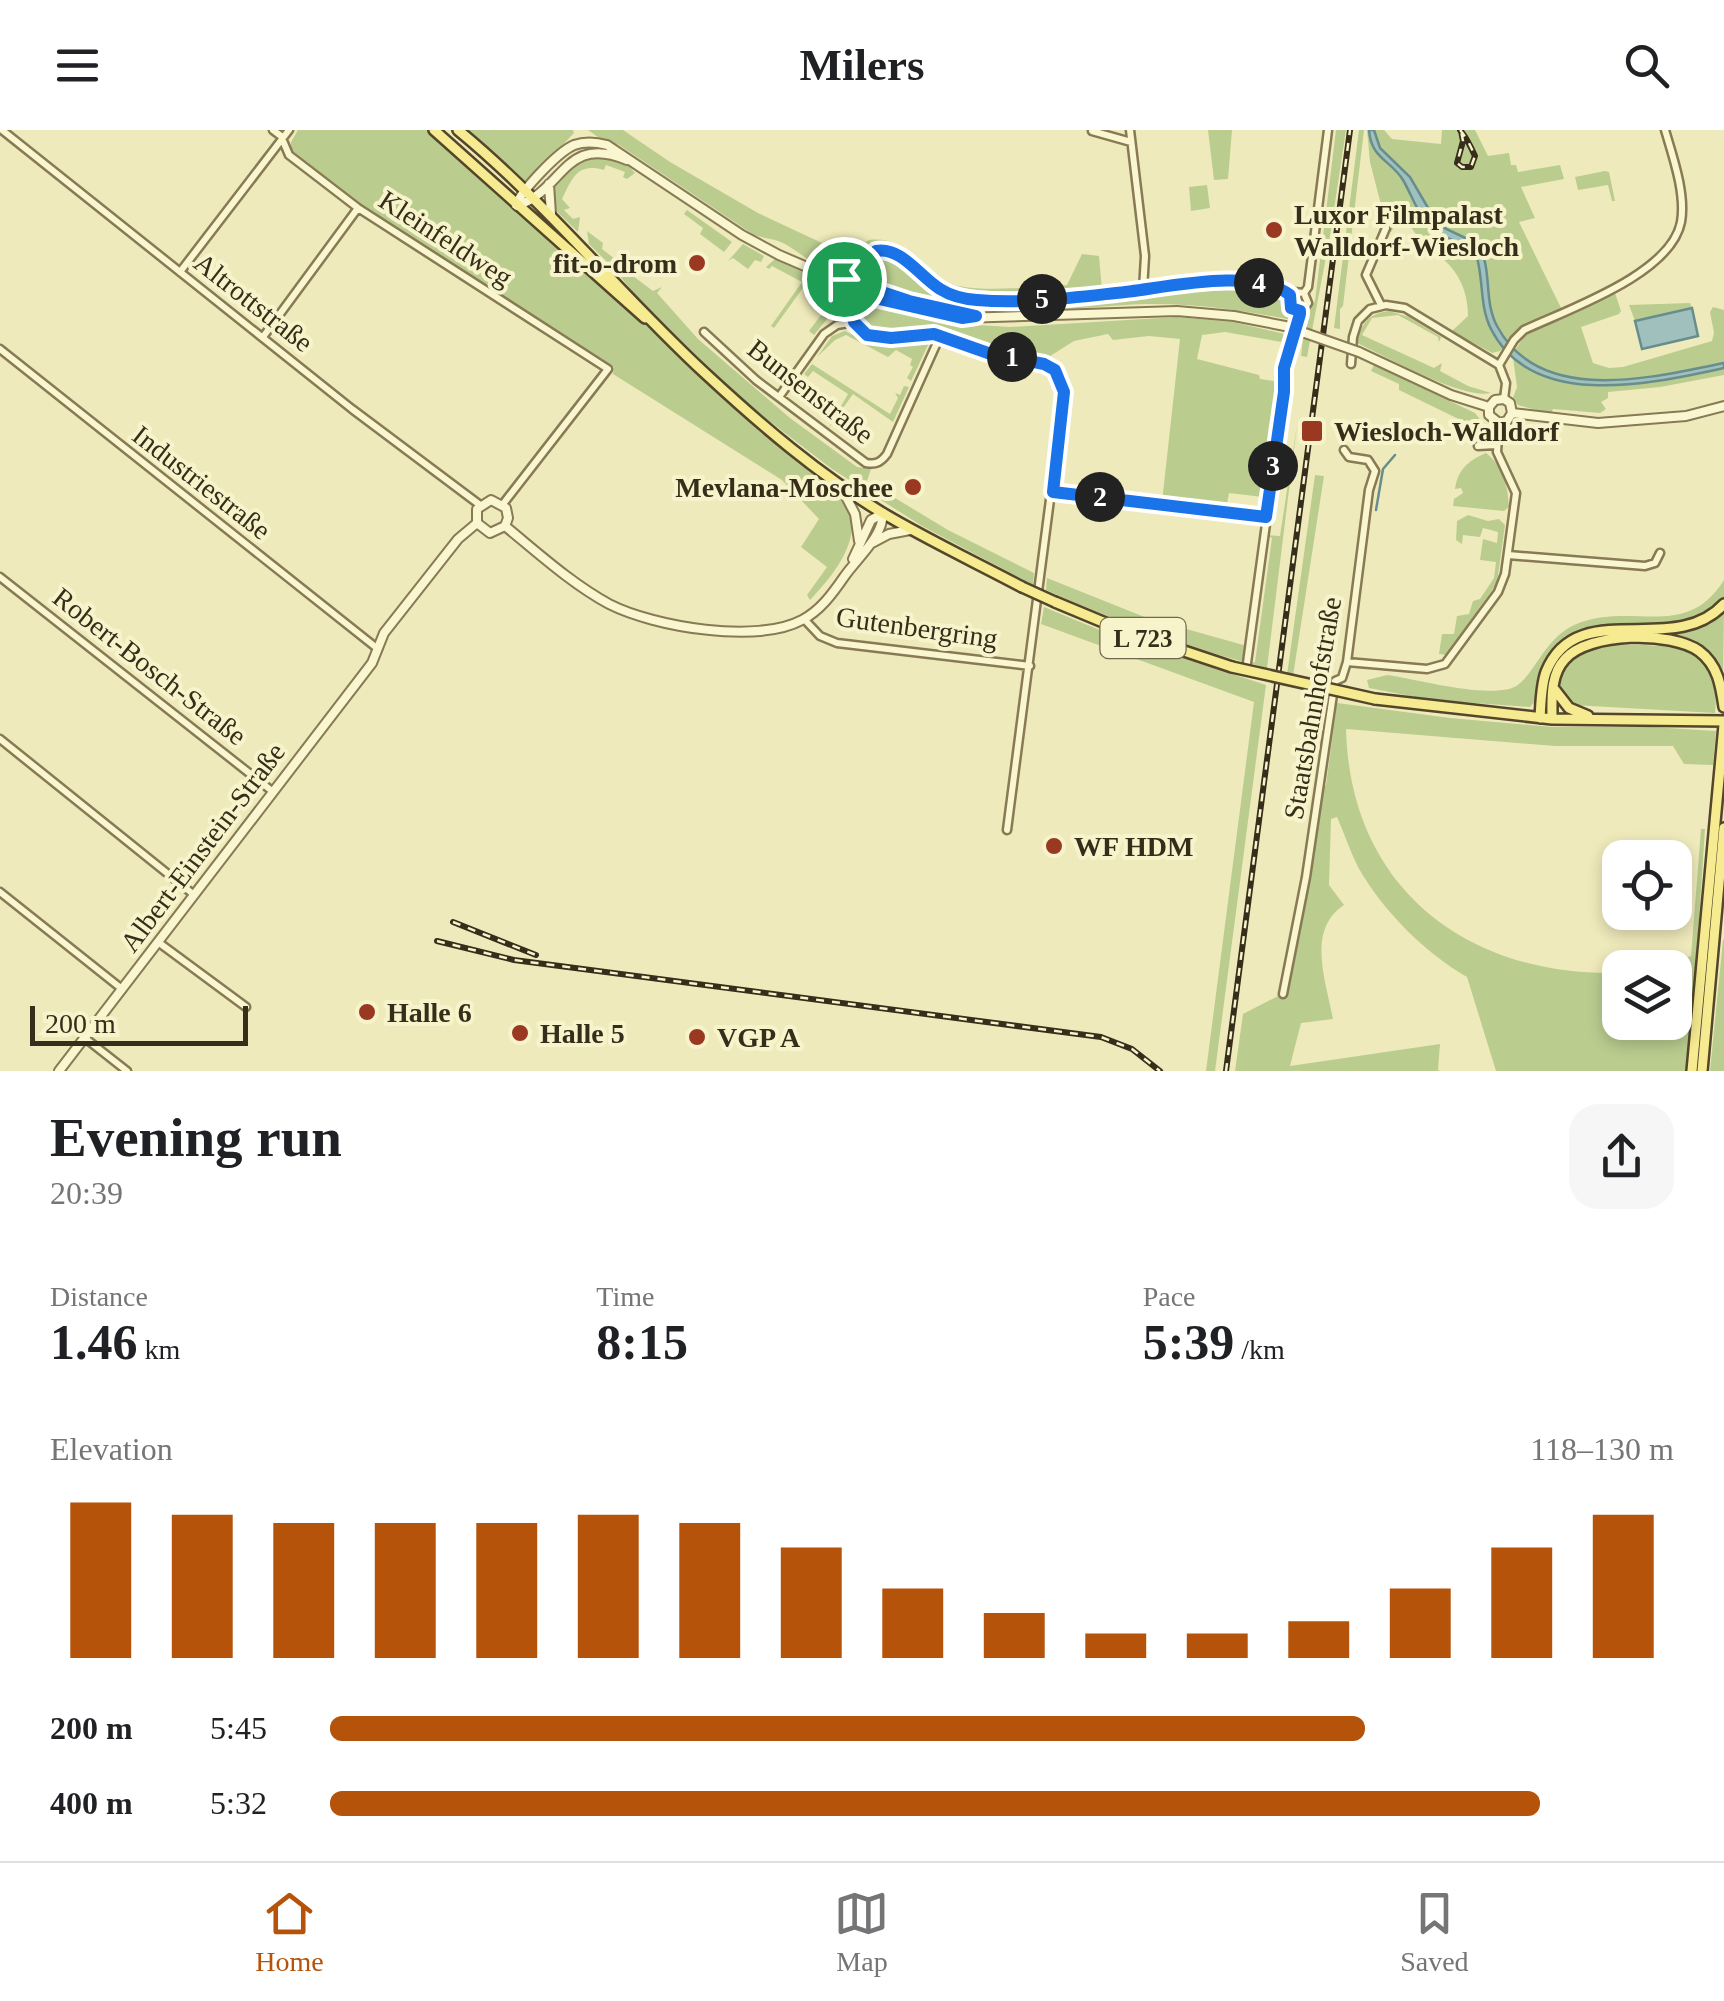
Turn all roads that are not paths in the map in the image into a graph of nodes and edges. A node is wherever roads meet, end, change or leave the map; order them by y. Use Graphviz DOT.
graph roads {
  1 [pos="2,130"];
  2 [pos="272,130"];
  3 [pos="292,130"];
  4 [pos="434,130"];
  5 [pos="458,130"];
  6 [pos="580,130"];
  7 [pos="1130,130"];
  8 [pos="1328,130"];
  9 [pos="1666,130"];
  10 [pos="1092,131"];
  11 [pos="282,142"];
  12 [pos="1132,142"];
  13 [pos="584,143"];
  14 [pos="586,153"];
  15 [pos="640,166"];
  16 [pos="549,184"];
  17 [pos="528,196"];
  18 [pos="517,206"];
  19 [pos="358,208"];
  20 [pos="556,224"];
  21 [pos="1386,228"];
  22 [pos="180,272"];
  23 [pos="861,274"];
  24 [pos="842,282"];
  25 [pos="1143,290"];
  26 [pos="868,292"];
  27 [pos="1304,293"];
  28 [pos="1290,295"];
  29 [pos="852,301"];
  30 [pos="1382,305"];
  31 [pos="1300,311"];
  32 [pos="854,322"];
  33 [pos="659,329"];
  34 [pos="704,332"];
  35 [pos="940,336"];
  36 [pos="263,337"];
  37 [pos="0,349"];
  38 [pos="1502,362"];
  39 [pos="1351,364"];
  40 [pos="779,398"];
  41 [pos="1504,399"];
  42 [pos="1724,406"];
  43 [pos="1489,408"];
  44 [pos="1512,414"];
  45 [pos="1499,422"];
  46 [pos="1496,444"];
  47 [pos="1478,446"];
  48 [pos="1344,450"];
  49 [pos="840,485"];
  50 [pos="1053,492"];
  51 [pos="503,504"];
  52 [pos="480,505"];
  53 [pos="882,513"];
  54 [pos="1266,517"];
  55 [pos="476,523"];
  56 [pos="505,526"];
  57 [pos="915,530"];
  58 [pos="864,545"];
  59 [pos="1660,553"];
  60 [pos="1508,555"];
  61 [pos="0,578"];
  62 [pos="1724,604"];
  63 [pos="804,619"];
  64 [pos="378,649"];
  65 [pos="1246,662"];
  66 [pos="1346,662"];
  67 [pos="1030,666"];
  68 [pos="1553,685"];
  69 [pos="1724,707"];
  70 [pos="1540,718"];
  71 [pos="1552,719"];
  72 [pos="1600,720"];
  73 [pos="1724,723"];
  74 [pos="0,740"];
  75 [pos="272,791"];
  76 [pos="1724,828"];
  77 [pos="1007,830"];
  78 [pos="1724,893"];
  79 [pos="193,894"];
  80 [pos="2,897"];
  81 [pos="1714,926"];
  82 [pos="158,942"];
  83 [pos="122,989"];
  84 [pos="1282,994"];
  85 [pos="246,1007"];
  86 [pos="85,1038"];
  87 [pos="59,1071"];
  88 [pos="127,1071"];
  89 [pos="1692,1071"];
  90 [pos="1702,1071"];
  1 -- 22 [label="street, Altrottstraße"];
  2 -- 11 [label="street, Kleinfeldweg"];
  3 -- 11 [label="street"];
  4 -- 18 [label="main road, L 723"];
  5 -- 17 [label="main road, L 723"];
  6 -- 13 [label="street"];
  7 -- 12 [label="street"];
  8 -- 27 [label="street"];
  9 -- 38 [label="street"];
  10 -- 12 [label="street"];
  11 -- 19 [label="street, Kleinfeldweg"];
  11 -- 22 [label="street"];
  12 -- 25 [label="street"];
  13 -- 14 [label="street"];
  13 -- 15 [label="street"];
  13 -- 17 [label="street"];
  14 -- 15 [label="street"];
  14 -- 16 [label="street"];
  15 -- 24 [label="street"];
  16 -- 17 [label="street"];
  16 -- 20 [label="street"];
  17 -- 18 [label="street"];
  17 -- 20 [label="main road, L 723"];
  18 -- 33 [label="main road, L 723"];
  19 -- 36 [label="street"];
  19 -- 51 [label="street, Kleinfeldweg"];
  20 -- 33 [label="main road, L 723"];
  21 -- 30 [label="street"];
  22 -- 36 [label="street, Altrottstraße"];
  23 -- 24 [label="street"];
  23 -- 25 [label="street"];
  23 -- 26 [label="street"];
  24 -- 29 [label="street"];
  25 -- 28 [label="street"];
  26 -- 29 [label="street"];
  26 -- 43 [label="street, bridge"];
  27 -- 28 [label="street"];
  27 -- 31 [label="street"];
  28 -- 31 [label="street"];
  29 -- 32 [label="street"];
  30 -- 38 [label="street"];
  30 -- 39 [label="street"];
  31 -- 54 [label="street"];
  32 -- 35 [label="street, Gutenbergring"];
  32 -- 40 [label="street"];
  33 -- 49 [label="main road, L 723"];
  34 -- 40 [label="street, Bunsenstraße"];
  35 -- 40 [label="street, Bunsenstraße"];
  35 -- 50 [label="street, Gutenbergring"];
  36 -- 52 [label="street, Altrottstraße"];
  37 -- 64 [label="street, Industriestraße"];
  38 -- 41 [label="street"];
  41 -- 43 [label="street"];
  41 -- 44 [label="street"];
  42 -- 44 [label="street"];
  43 -- 45 [label="street"];
  44 -- 45 [label="street"];
  45 -- 46 [label="street"];
  46 -- 47 [label="street"];
  46 -- 60 [label="street"];
  48 -- 66 [label="street, Staatsbahnhofstraße"];
  49 -- 53 [label="main road, L 723"];
  49 -- 58 [label="street"];
  50 -- 54 [label="street"];
  50 -- 67 [label="street, Gutenbergring"];
  51 -- 52 [label="street"];
  51 -- 56 [label="street"];
  52 -- 55 [label="street"];
  53 -- 57 [label="main road, L 723"];
  53 -- 58 [label="street, Gutenbergring"];
  54 -- 65 [label="street"];
  55 -- 56 [label="street"];
  55 -- 64 [label="street, Albert-Einstein-Straße"];
  56 -- 63 [label="street, Gutenbergring"];
  57 -- 58 [label="street"];
  57 -- 70 [label="main road, L 723, bridge"];
  58 -- 63 [label="street, Gutenbergring"];
  59 -- 60 [label="street"];
  60 -- 66 [label="street"];
  61 -- 75 [label="street, Robert-Bosch-Straße"];
  62 -- 70 [label="main road"];
  63 -- 67 [label="street, Gutenbergring"];
  64 -- 75 [label="street, Albert-Einstein-Straße"];
  66 -- 84 [label="street, Staatsbahnhofstraße"];
  67 -- 77 [label="street, Gutenbergring"];
  68 -- 69 [label="main road"];
  68 -- 71 [label="main road"];
  68 -- 72 [label="main road"];
  70 -- 71 [label="main road, L 723"];
  71 -- 72 [label="main road, L 723"];
  72 -- 73 [label="main road, L 723"];
  73 -- 89 [label="main road"];
  74 -- 79 [label="street"];
  75 -- 79 [label="street, Albert-Einstein-Straße"];
  76 -- 81 [label="main road"];
  78 -- 81 [label="main road"];
  79 -- 82 [label="street, Albert-Einstein-Straße"];
  80 -- 83 [label="street"];
  81 -- 90 [label="main road"];
  82 -- 83 [label="street, Albert-Einstein-Straße"];
  82 -- 85 [label="street"];
  83 -- 86 [label="street, Albert-Einstein-Straße"];
  86 -- 87 [label="street, Albert-Einstein-Straße"];
  86 -- 88 [label="street"];
}
